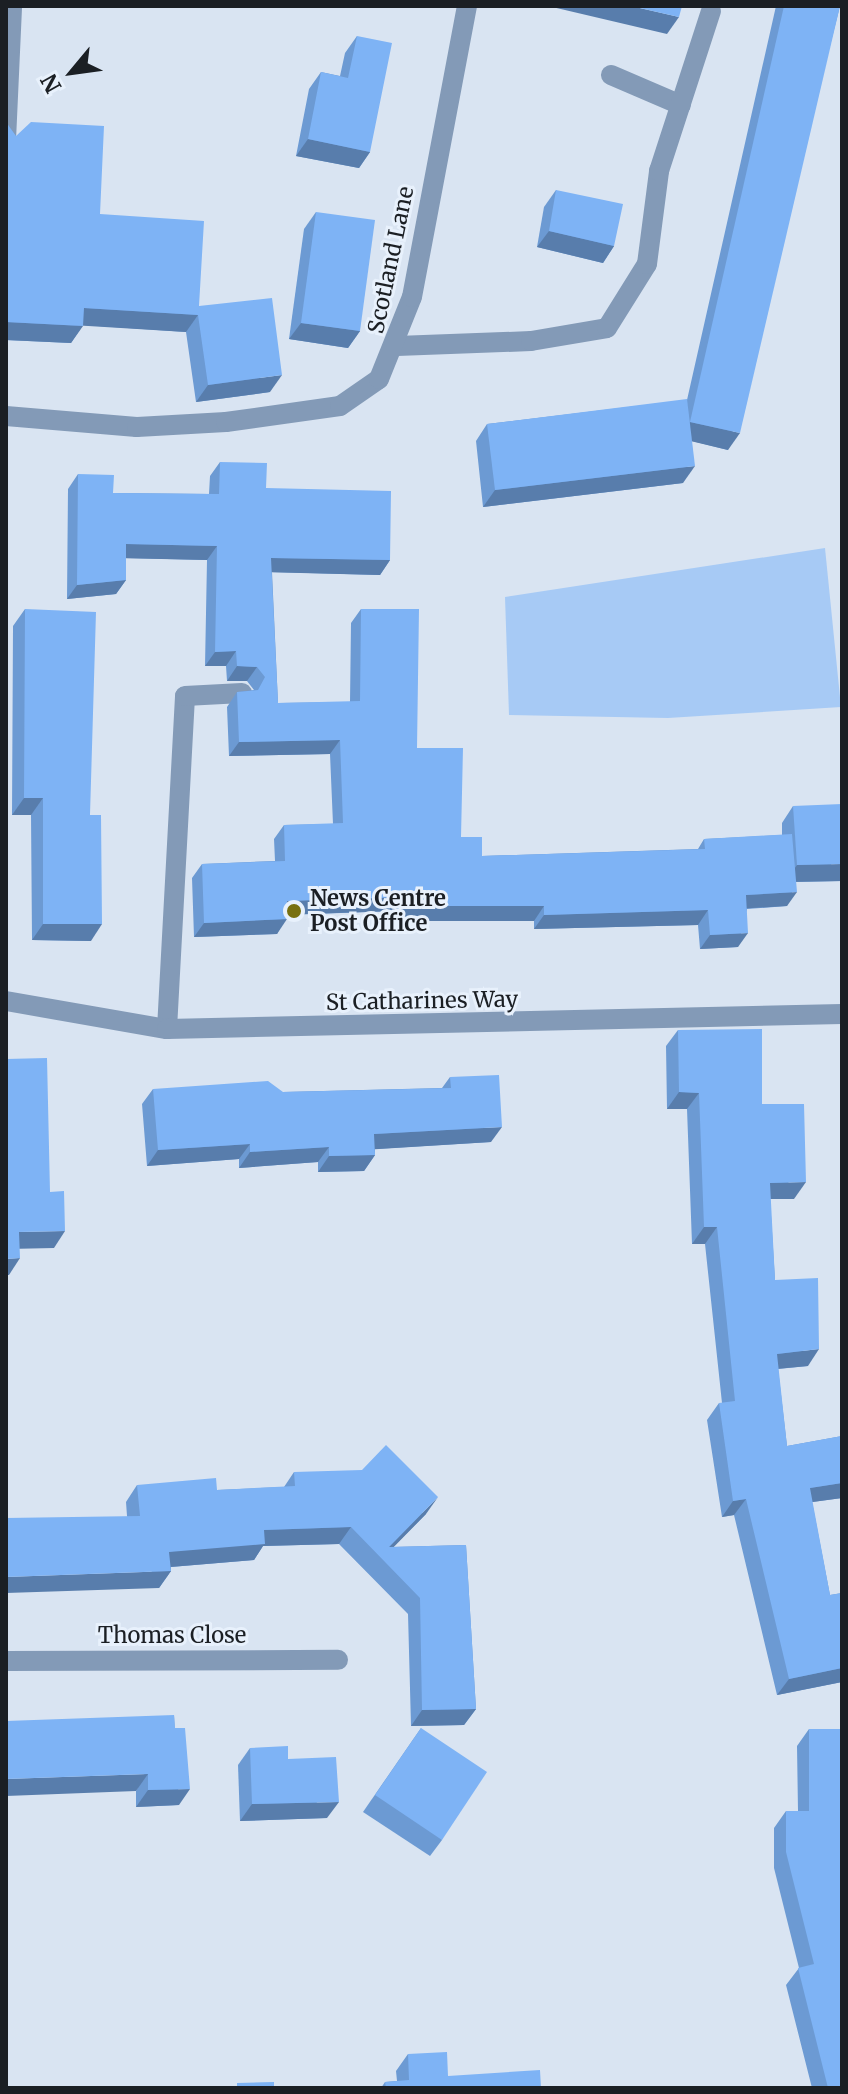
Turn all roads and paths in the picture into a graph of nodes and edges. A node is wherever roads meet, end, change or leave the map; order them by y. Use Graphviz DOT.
graph roads {
  1 [pos="12,6"];
  2 [pos="467,6"];
  3 [pos="711,11"];
  4 [pos="611,75"];
  5 [pos="681,105"];
  6 [pos="6,140"];
  7 [pos="397,346"];
  8 [pos="6,416"];
  9 [pos="242,693"];
  10 [pos="6,1001"];
  11 [pos="842,1014"];
  12 [pos="167,1029"];
  13 [pos="338,1660"];
  14 [pos="6,1661"];
  1 -- 6 [label="street"];
  2 -- 7 [label="street, Scotland Lane"];
  3 -- 5 [label="street"];
  4 -- 5 [label="street"];
  5 -- 7 [label="street"];
  7 -- 8 [label="street, Scotland Lane"];
  9 -- 12 [label="street"];
  10 -- 12 [label="street, St Catharines Way"];
  11 -- 12 [label="street, St Catharines Way"];
  13 -- 14 [label="street, Thomas Close"];
}
